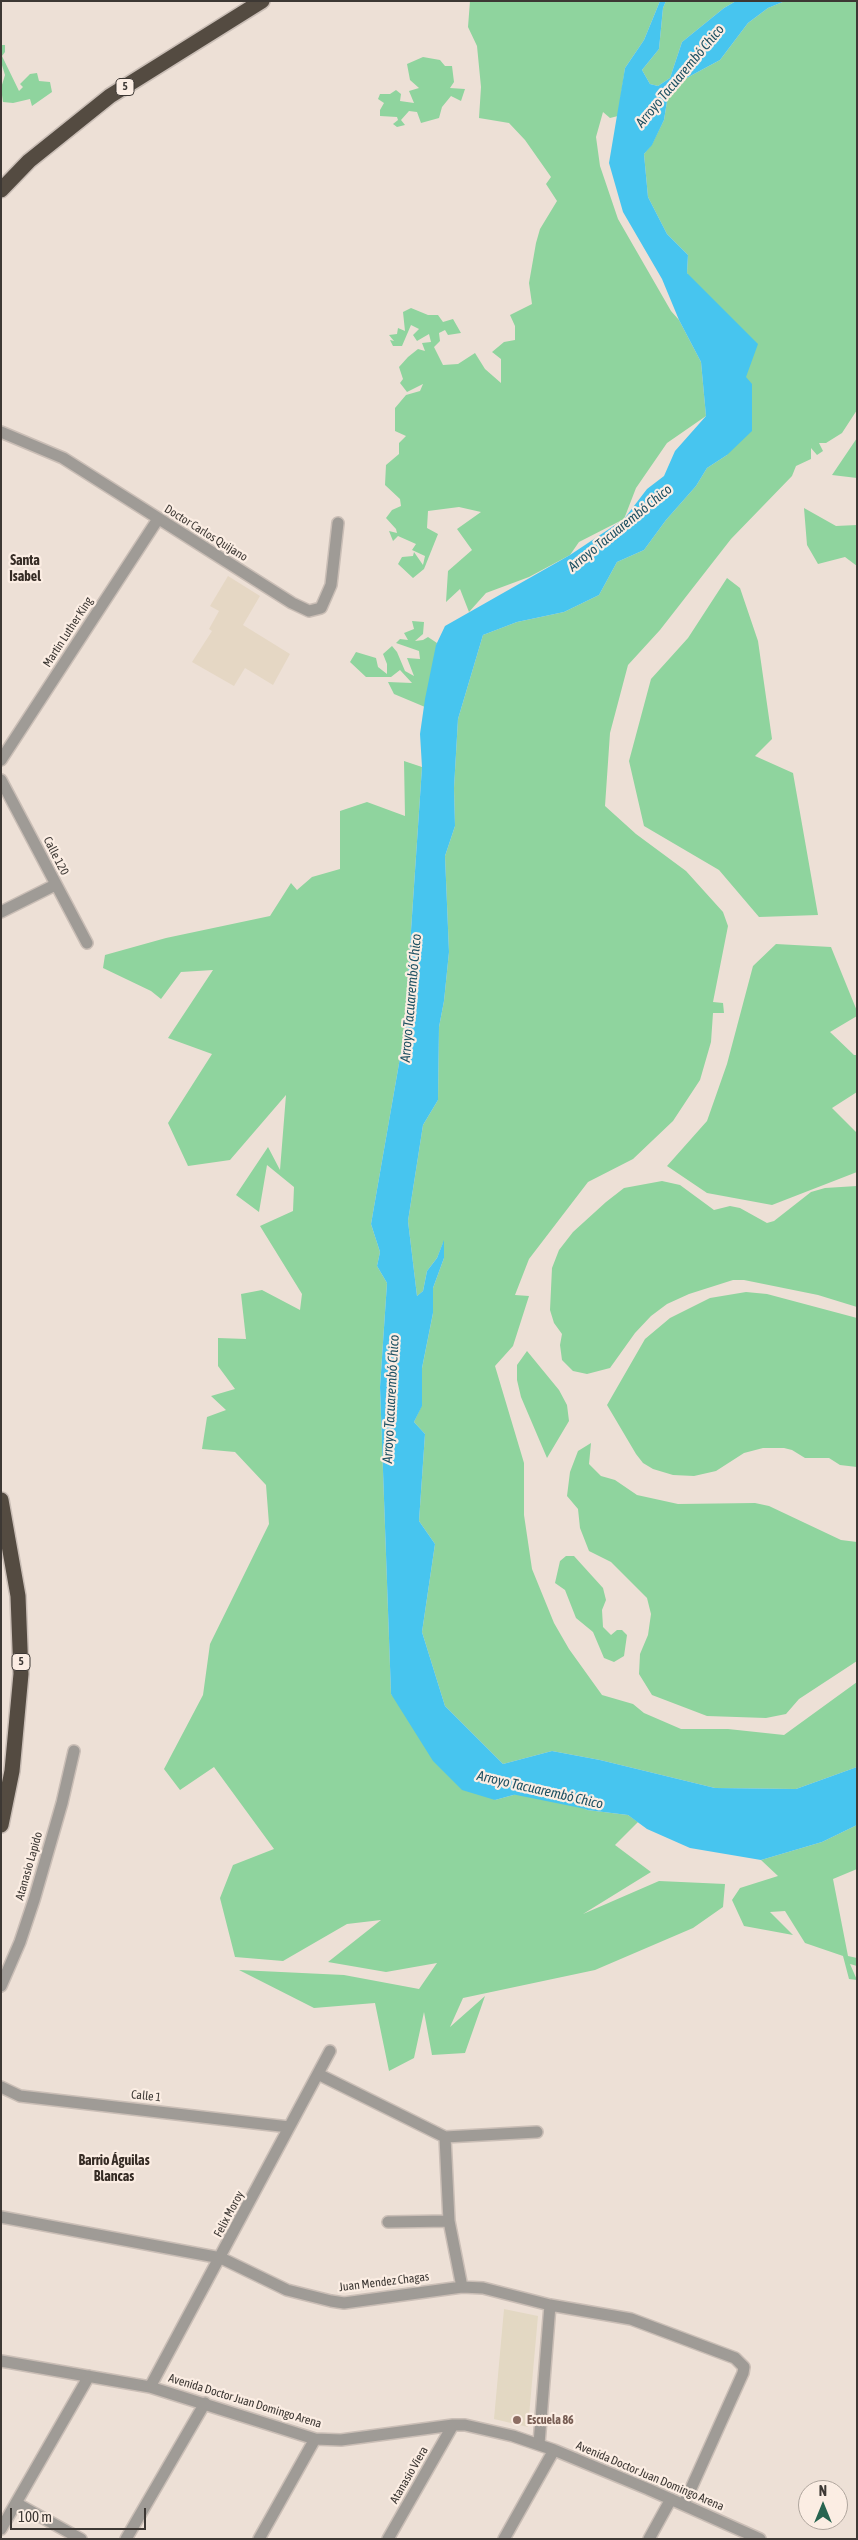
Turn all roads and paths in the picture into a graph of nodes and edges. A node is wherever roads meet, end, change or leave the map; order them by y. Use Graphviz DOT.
graph roads {
  1 [pos="262,1"];
  2 [pos="1,190"];
  3 [pos="1,432"];
  4 [pos="158,519"];
  5 [pos="338,523"];
  6 [pos="1,760"];
  7 [pos="1,780"];
  8 [pos="56,885"];
  9 [pos="1,912"];
  10 [pos="87,943"];
  11 [pos="1,1500"];
  12 [pos="74,1751"];
  13 [pos="1,1825"];
  14 [pos="1,1986"];
  15 [pos="330,2052"];
  16 [pos="318,2074"];
  17 [pos="1,2087"];
  18 [pos="289,2128"];
  19 [pos="537,2132"];
  20 [pos="445,2136"];
  21 [pos="1,2218"];
  22 [pos="449,2221"];
  23 [pos="388,2222"];
  24 [pos="221,2258"];
  25 [pos="462,2286"];
  26 [pos="550,2305"];
  27 [pos="1,2361"];
  28 [pos="89,2376"];
  29 [pos="150,2387"];
  30 [pos="205,2403"];
  31 [pos="453,2425"];
  32 [pos="315,2439"];
  33 [pos="539,2444"];
  34 [pos="554,2450"];
  35 [pos="671,2499"];
  36 [pos="16,2503"];
  37 [pos="684,2504"];
  38 [pos="1,2529"];
  39 [pos="745,2536"];
  40 [pos="81,2539"];
  41 [pos="126,2539"];
  42 [pos="259,2539"];
  43 [pos="388,2539"];
  44 [pos="504,2539"];
  45 [pos="649,2539"];
  46 [pos="760,2539"];
  1 -- 2 [label="highway, 5"];
  3 -- 4 [label="street, Doctor Carlos Quijano"];
  4 -- 5 [label="street, Doctor Carlos Quijano"];
  4 -- 6 [label="street, Martin Luther King"];
  7 -- 8 [label="street, Calle 120"];
  8 -- 9 [label="street"];
  8 -- 10 [label="street, Calle 120"];
  11 -- 13 [label="highway, 5"];
  12 -- 14 [label="street, Atanasio Lapido"];
  15 -- 16 [label="street, Felix Moroy"];
  16 -- 18 [label="street, Felix Moroy"];
  16 -- 20 [label="street"];
  17 -- 18 [label="street, Calle 1"];
  18 -- 24 [label="street, Felix Moroy"];
  19 -- 20 [label="street"];
  20 -- 22 [label="street"];
  21 -- 24 [label="street, Juan Mendez Chagas"];
  22 -- 23 [label="street"];
  22 -- 25 [label="street"];
  24 -- 25 [label="street, Juan Mendez Chagas"];
  24 -- 29 [label="street, Felix Moroy"];
  25 -- 26 [label="street, Juan Mendez Chagas"];
  26 -- 33 [label="street"];
  26 -- 37 [label="street, Juan Mendez Chagas"];
  27 -- 28 [label="street, Avenida Doctor Juan Domingo Arena"];
  28 -- 29 [label="street, Avenida Doctor Juan Domingo Arena"];
  28 -- 36 [label="street"];
  29 -- 30 [label="street, Avenida Doctor Juan Domingo Arena"];
  30 -- 32 [label="street, Avenida Doctor Juan Domingo Arena"];
  30 -- 41 [label="street"];
  31 -- 32 [label="street, Avenida Doctor Juan Domingo Arena"];
  31 -- 33 [label="street, Avenida Doctor Juan Domingo Arena"];
  31 -- 43 [label="street, Atanasio Viera"];
  32 -- 42 [label="street"];
  33 -- 34 [label="street, Avenida Doctor Juan Domingo Arena"];
  34 -- 35 [label="street, Avenida Doctor Juan Domingo Arena"];
  34 -- 44 [label="street"];
  35 -- 37 [label="street, Avenida Doctor Juan Domingo Arena"];
  35 -- 45 [label="street"];
  36 -- 38 [label="street"];
  36 -- 40 [label="street"];
  37 -- 39 [label="street, Avenida Doctor Juan Domingo Arena"];
  39 -- 46 [label="street, Avenida Doctor Juan Domingo Arena"];
}
